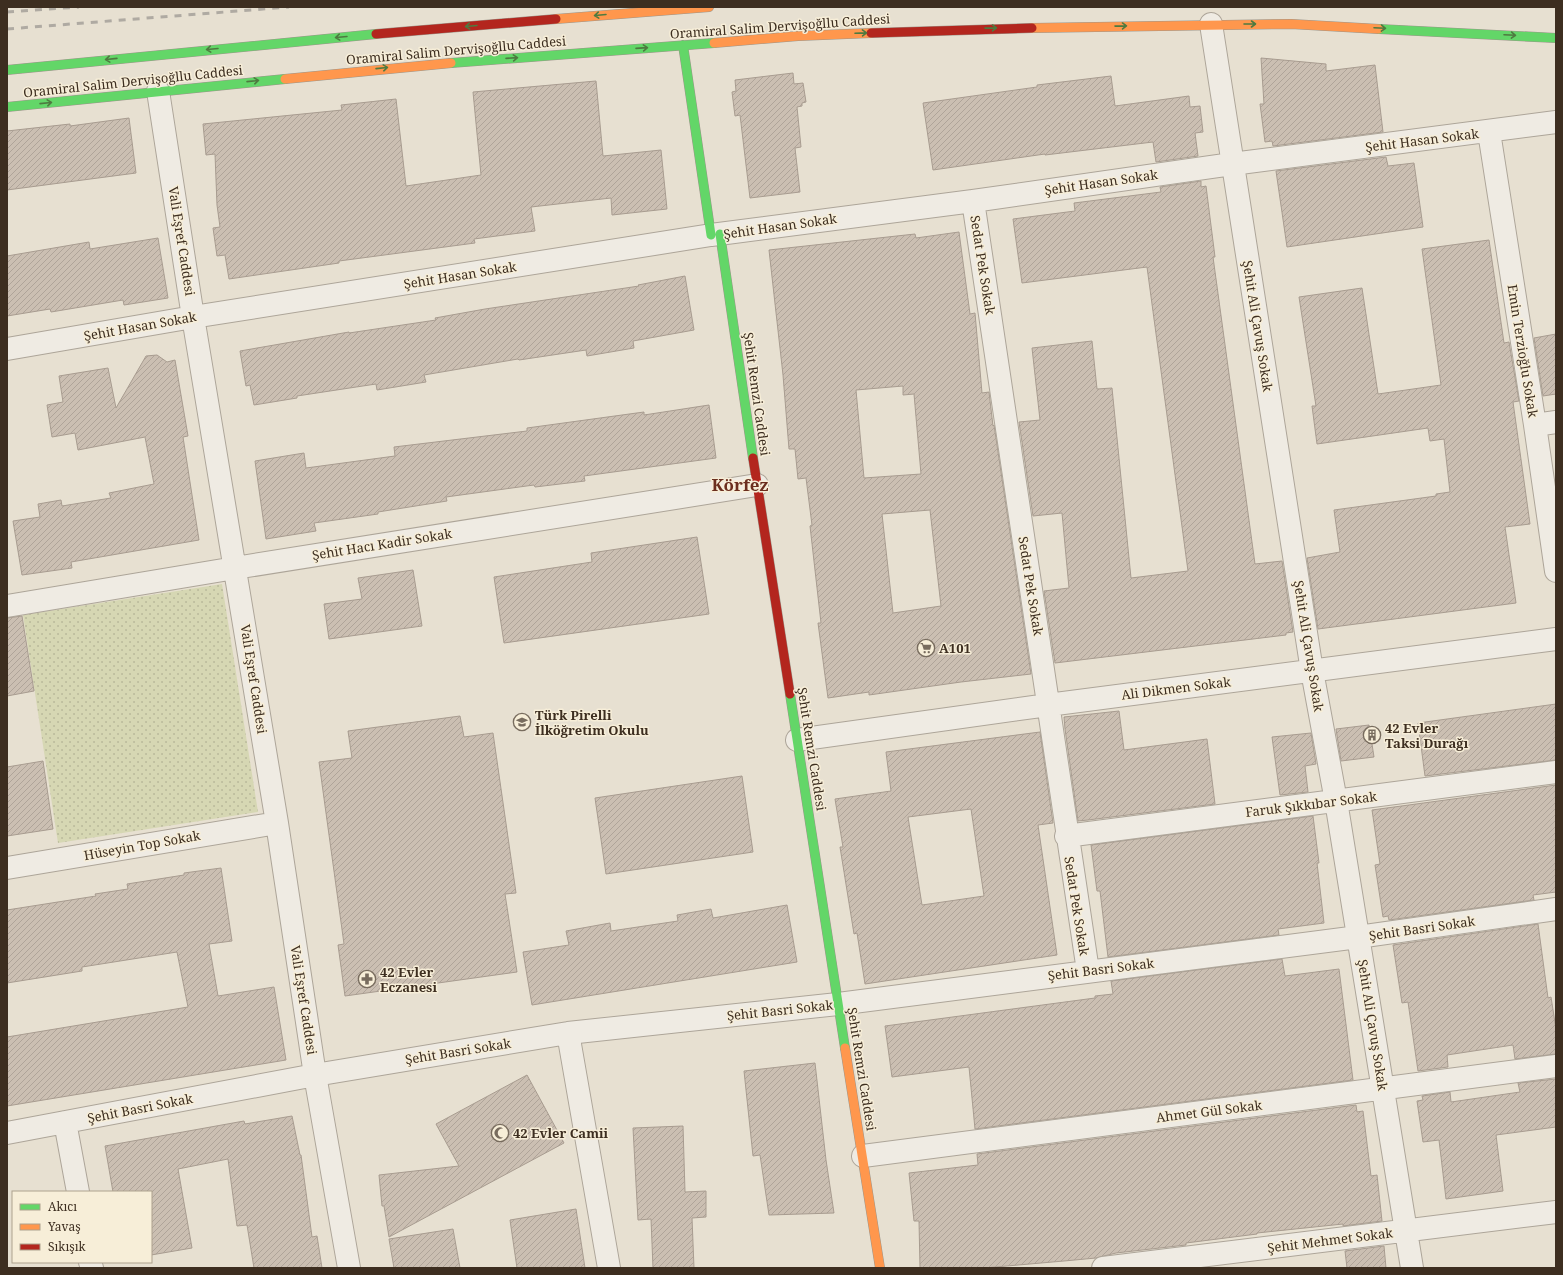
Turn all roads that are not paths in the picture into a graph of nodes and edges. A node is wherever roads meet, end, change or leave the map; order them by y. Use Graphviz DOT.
graph roads {
  1 [pos="709,7"];
  2 [pos="1211,24"];
  3 [pos="1556,38"];
  4 [pos="683,45"];
  5 [pos="7,70"];
  6 [pos="158,91"];
  7 [pos="7,107"];
  8 [pos="1556,122"];
  9 [pos="1488,132"];
  10 [pos="1232,164"];
  11 [pos="973,201"];
  12 [pos="715,235"];
  13 [pos="193,317"];
  14 [pos="7,349"];
  15 [pos="1546,424"];
  16 [pos="757,485"];
  17 [pos="235,568"];
  18 [pos="1556,571"];
  19 [pos="7,606"];
  20 [pos="1556,639"];
  21 [pos="1312,671"];
  22 [pos="1048,705"];
  23 [pos="797,740"];
  24 [pos="1556,772"];
  25 [pos="1336,802"];
  26 [pos="277,823"];
  27 [pos="1066,836"];
  28 [pos="7,868"];
  29 [pos="1556,909"];
  30 [pos="1358,937"];
  31 [pos="1088,971"];
  32 [pos="838,1004"];
  33 [pos="568,1033"];
  34 [pos="1556,1066"];
  35 [pos="315,1075"];
  36 [pos="1383,1089"];
  37 [pos="65,1122"];
  38 [pos="7,1133"];
  39 [pos="863,1156"];
  40 [pos="78,1191"];
  41 [pos="1556,1212"];
  42 [pos="1406,1231"];
  43 [pos="349,1268"];
  44 [pos="609,1268"];
  45 [pos="880,1268"];
  46 [pos="1103,1268"];
  47 [pos="1412,1268"];
  1 -- 5 [label="main road, Oramiral Salim Dervişoğllu Caddesi, one-way"];
  2 -- 3 [label="main road, Oramiral Salim Dervişoğllu Caddesi, one-way"];
  4 -- 2 [label="main road, Oramiral Salim Dervişoğllu Caddesi, one-way"];
  2 -- 10 [label="street, Şehit Ali Çavuş Sokak"];
  6 -- 4 [label="main road, Oramiral Salim Dervişoğllu Caddesi, one-way"];
  4 -- 12 [label="main road, Şehit Remzi Caddesi"];
  7 -- 6 [label="main road, Oramiral Salim Dervişoğllu Caddesi, one-way"];
  6 -- 13 [label="street, Vali Eşref Caddesi"];
  8 -- 9 [label="street, Şehit Hasan Sokak"];
  9 -- 10 [label="street, Şehit Hasan Sokak"];
  9 -- 15 [label="street, Emin Terzioğlu Sokak"];
  10 -- 11 [label="street, Şehit Hasan Sokak"];
  10 -- 21 [label="street, Şehit Ali Çavuş Sokak"];
  11 -- 12 [label="street, Şehit Hasan Sokak"];
  11 -- 22 [label="street, Sedat Pek Sokak"];
  12 -- 13 [label="street, Şehit Hasan Sokak"];
  12 -- 16 [label="main road, Şehit Remzi Caddesi"];
  13 -- 14 [label="street, Şehit Hasan Sokak"];
  13 -- 17 [label="street, Vali Eşref Caddesi"];
  15 -- 18 [label="street, Emin Terzioğlu Sokak"];
  16 -- 17 [label="street, Şehit Hacı Kadir Sokak"];
  16 -- 23 [label="main road, Şehit Remzi Caddesi"];
  17 -- 19 [label="street, Şehit Hacı Kadir Sokak"];
  17 -- 26 [label="street, Vali Eşref Caddesi"];
  20 -- 21 [label="street, Ali Dikmen Sokak"];
  21 -- 22 [label="street, Ali Dikmen Sokak"];
  21 -- 25 [label="street, Şehit Ali Çavuş Sokak"];
  22 -- 23 [label="street, Ali Dikmen Sokak"];
  22 -- 27 [label="street, Sedat Pek Sokak"];
  23 -- 32 [label="main road, Şehit Remzi Caddesi"];
  24 -- 25 [label="street, Faruk Şıkkıbar Sokak"];
  25 -- 27 [label="street, Faruk Şıkkıbar Sokak"];
  25 -- 30 [label="street, Şehit Ali Çavuş Sokak"];
  26 -- 28 [label="street, Hüseyin Top Sokak"];
  26 -- 35 [label="street, Vali Eşref Caddesi"];
  27 -- 31 [label="street, Sedat Pek Sokak"];
  29 -- 30 [label="street, Şehit Basri Sokak"];
  30 -- 31 [label="street, Şehit Basri Sokak"];
  30 -- 36 [label="street, Şehit Ali Çavuş Sokak"];
  31 -- 32 [label="street, Şehit Basri Sokak"];
  32 -- 33 [label="street, Şehit Basri Sokak"];
  32 -- 39 [label="main road, Şehit Remzi Caddesi"];
  33 -- 35 [label="street, Şehit Basri Sokak"];
  33 -- 44 [label="street"];
  34 -- 36 [label="street, Ahmet Gül Sokak"];
  35 -- 37 [label="street, Şehit Basri Sokak"];
  35 -- 43 [label="street, Vali Eşref Caddesi"];
  36 -- 39 [label="street, Ahmet Gül Sokak"];
  36 -- 42 [label="street, Şehit Ali Çavuş Sokak"];
  37 -- 38 [label="street, Şehit Basri Sokak"];
  37 -- 40 [label="street"];
  39 -- 45 [label="main road, Şehit Remzi Caddesi"];
  41 -- 42 [label="street, Şehit Mehmet Sokak"];
  42 -- 46 [label="street, Şehit Mehmet Sokak"];
  42 -- 47 [label="street, Şehit Ali Çavuş Sokak"];
}
